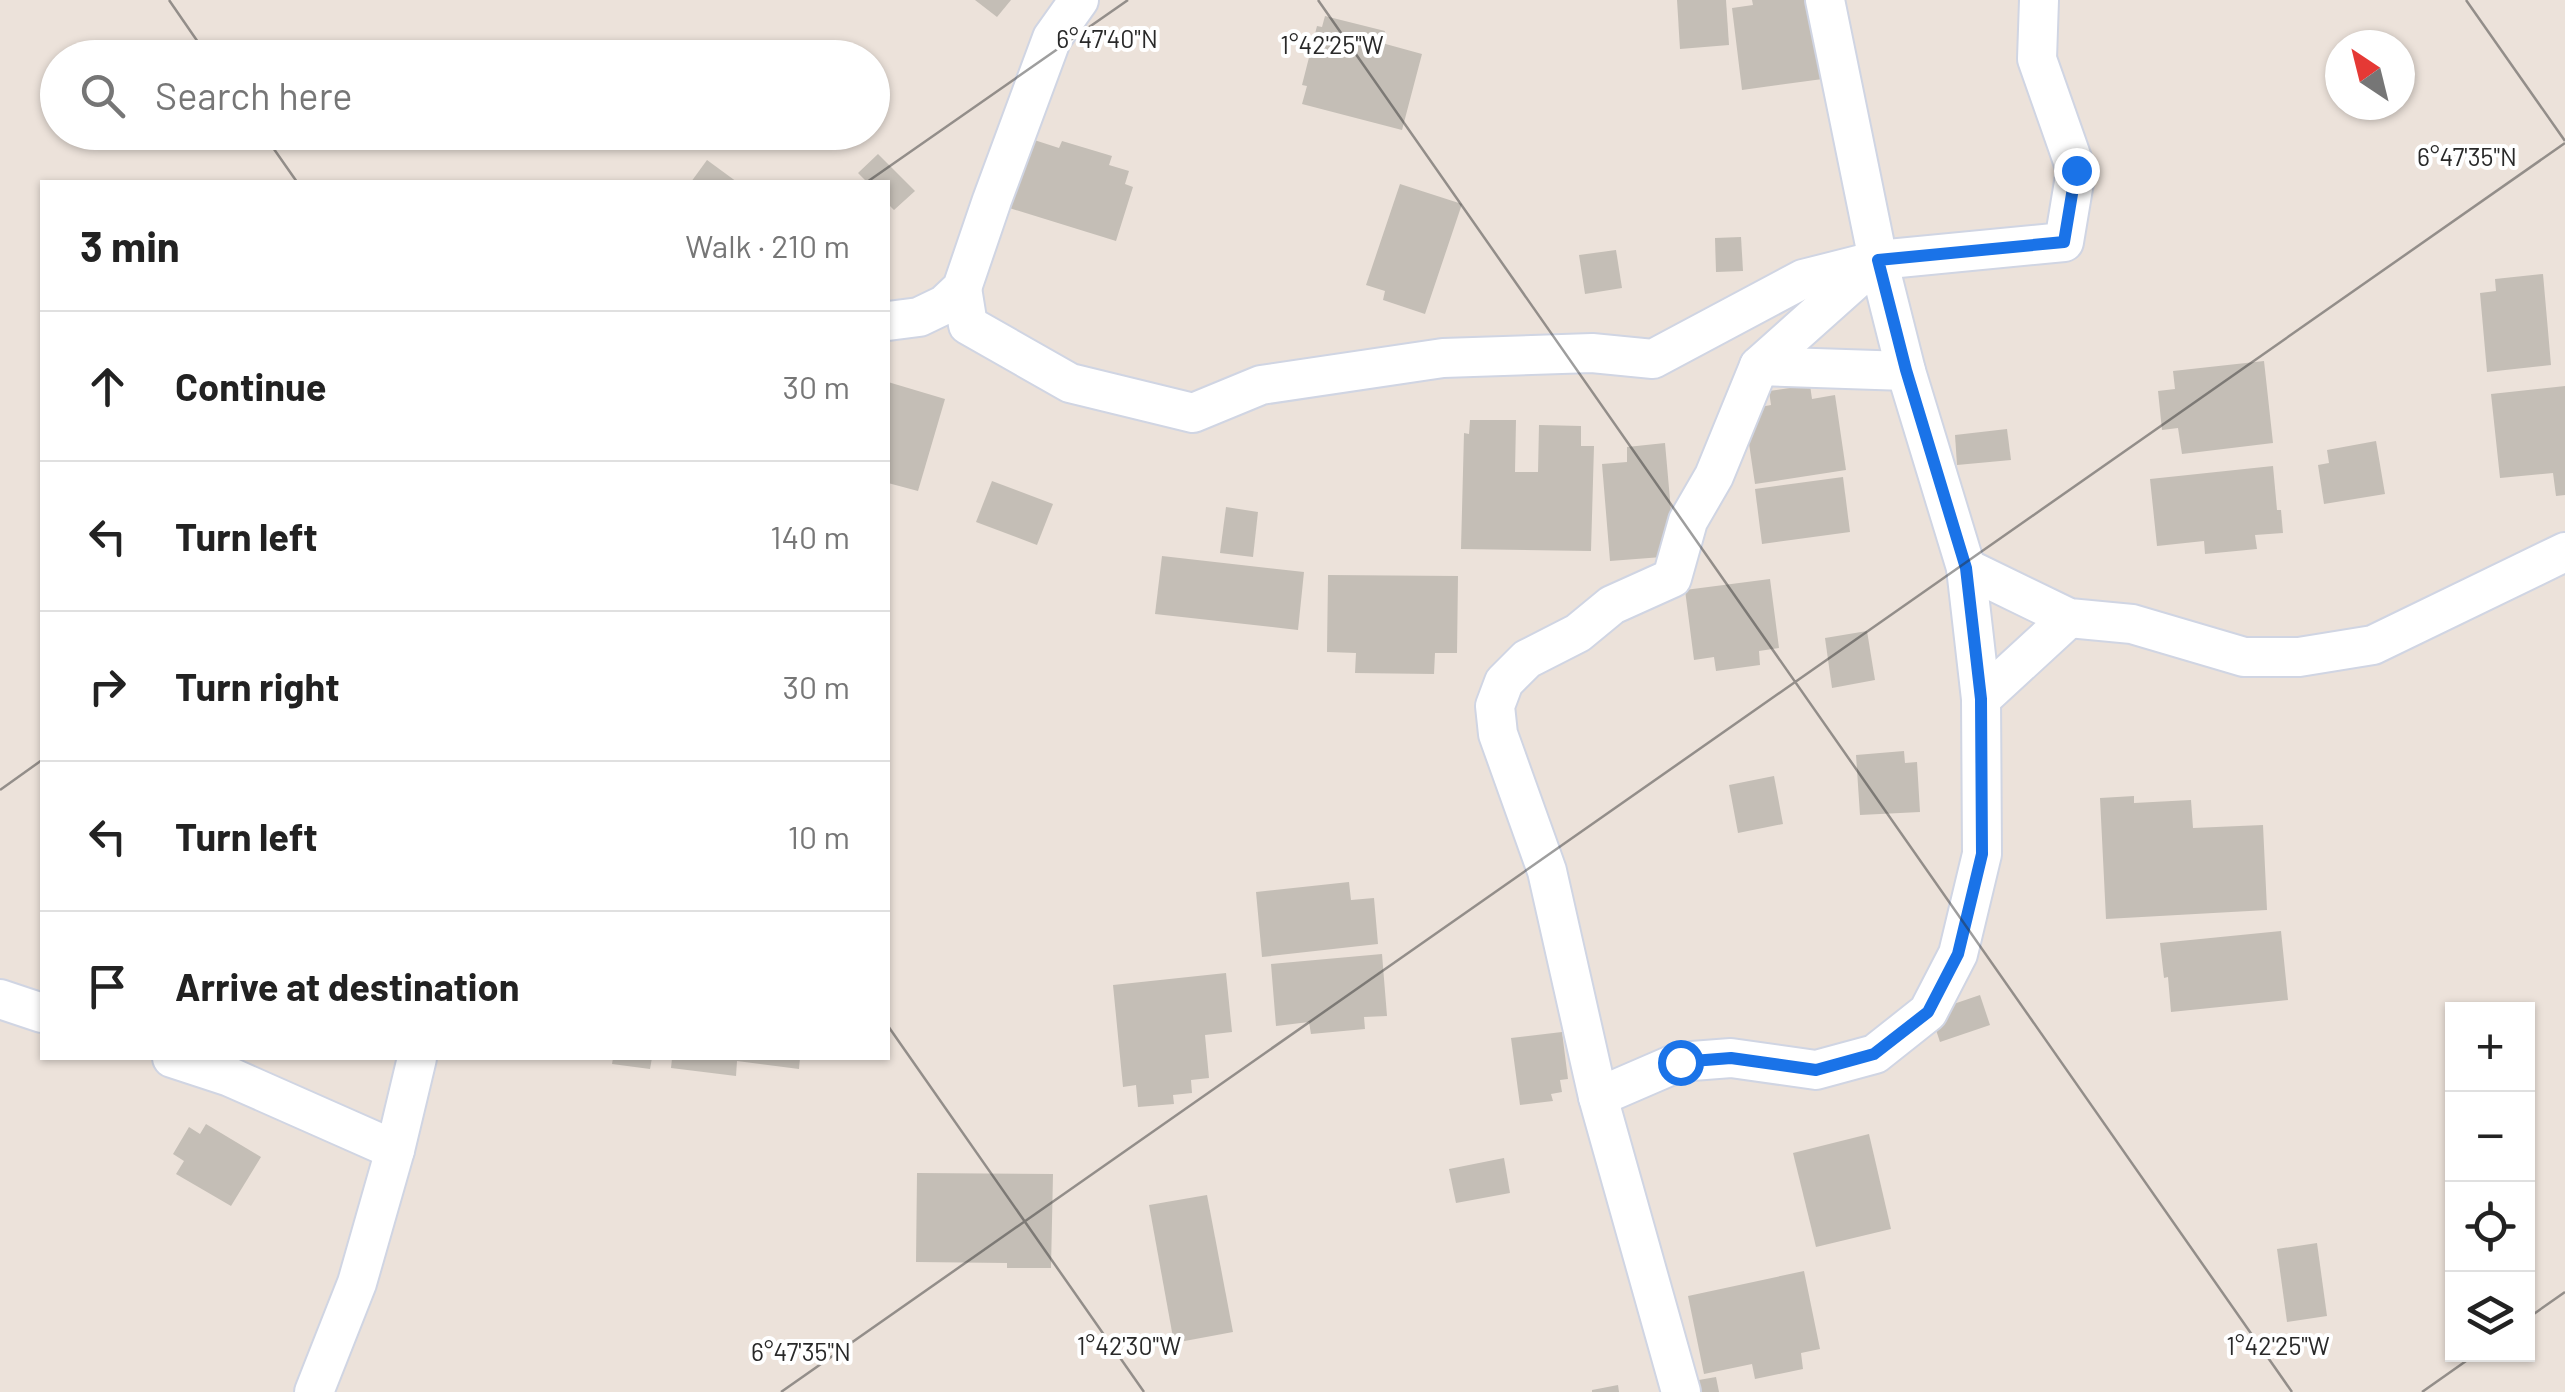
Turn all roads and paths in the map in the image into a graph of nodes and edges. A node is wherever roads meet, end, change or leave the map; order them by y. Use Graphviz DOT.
graph roads {
  1 [pos="1079,0"];
  2 [pos="1825,0"];
  3 [pos="2039,0"];
  4 [pos="1878,260"];
  5 [pos="962,288"];
  6 [pos="890,320"];
  7 [pos="1759,366"];
  8 [pos="1906,370"];
  9 [pos="2565,552"];
  10 [pos="1966,568"];
  11 [pos="2070,618"];
  12 [pos="1981,699"];
  13 [pos="0,999"];
  14 [pos="40,1013"];
  15 [pos="178,1060"];
  16 [pos="416,1060"];
  17 [pos="1598,1097"];
  18 [pos="394,1150"];
  19 [pos="314,1392"];
  20 [pos="1681,1392"];
  1 -- 5 [label="street"];
  2 -- 4 [label="street"];
  3 -- 4 [label="street"];
  4 -- 5 [label="street"];
  4 -- 7 [label="street"];
  4 -- 8 [label="street"];
  5 -- 6 [label="street"];
  7 -- 8 [label="street"];
  7 -- 17 [label="street"];
  8 -- 10 [label="street"];
  9 -- 11 [label="street"];
  10 -- 11 [label="street"];
  10 -- 12 [label="street"];
  11 -- 12 [label="street"];
  12 -- 17 [label="street"];
  13 -- 14 [label="street"];
  15 -- 18 [label="street"];
  16 -- 18 [label="street"];
  17 -- 20 [label="street"];
  18 -- 19 [label="street"];
}
